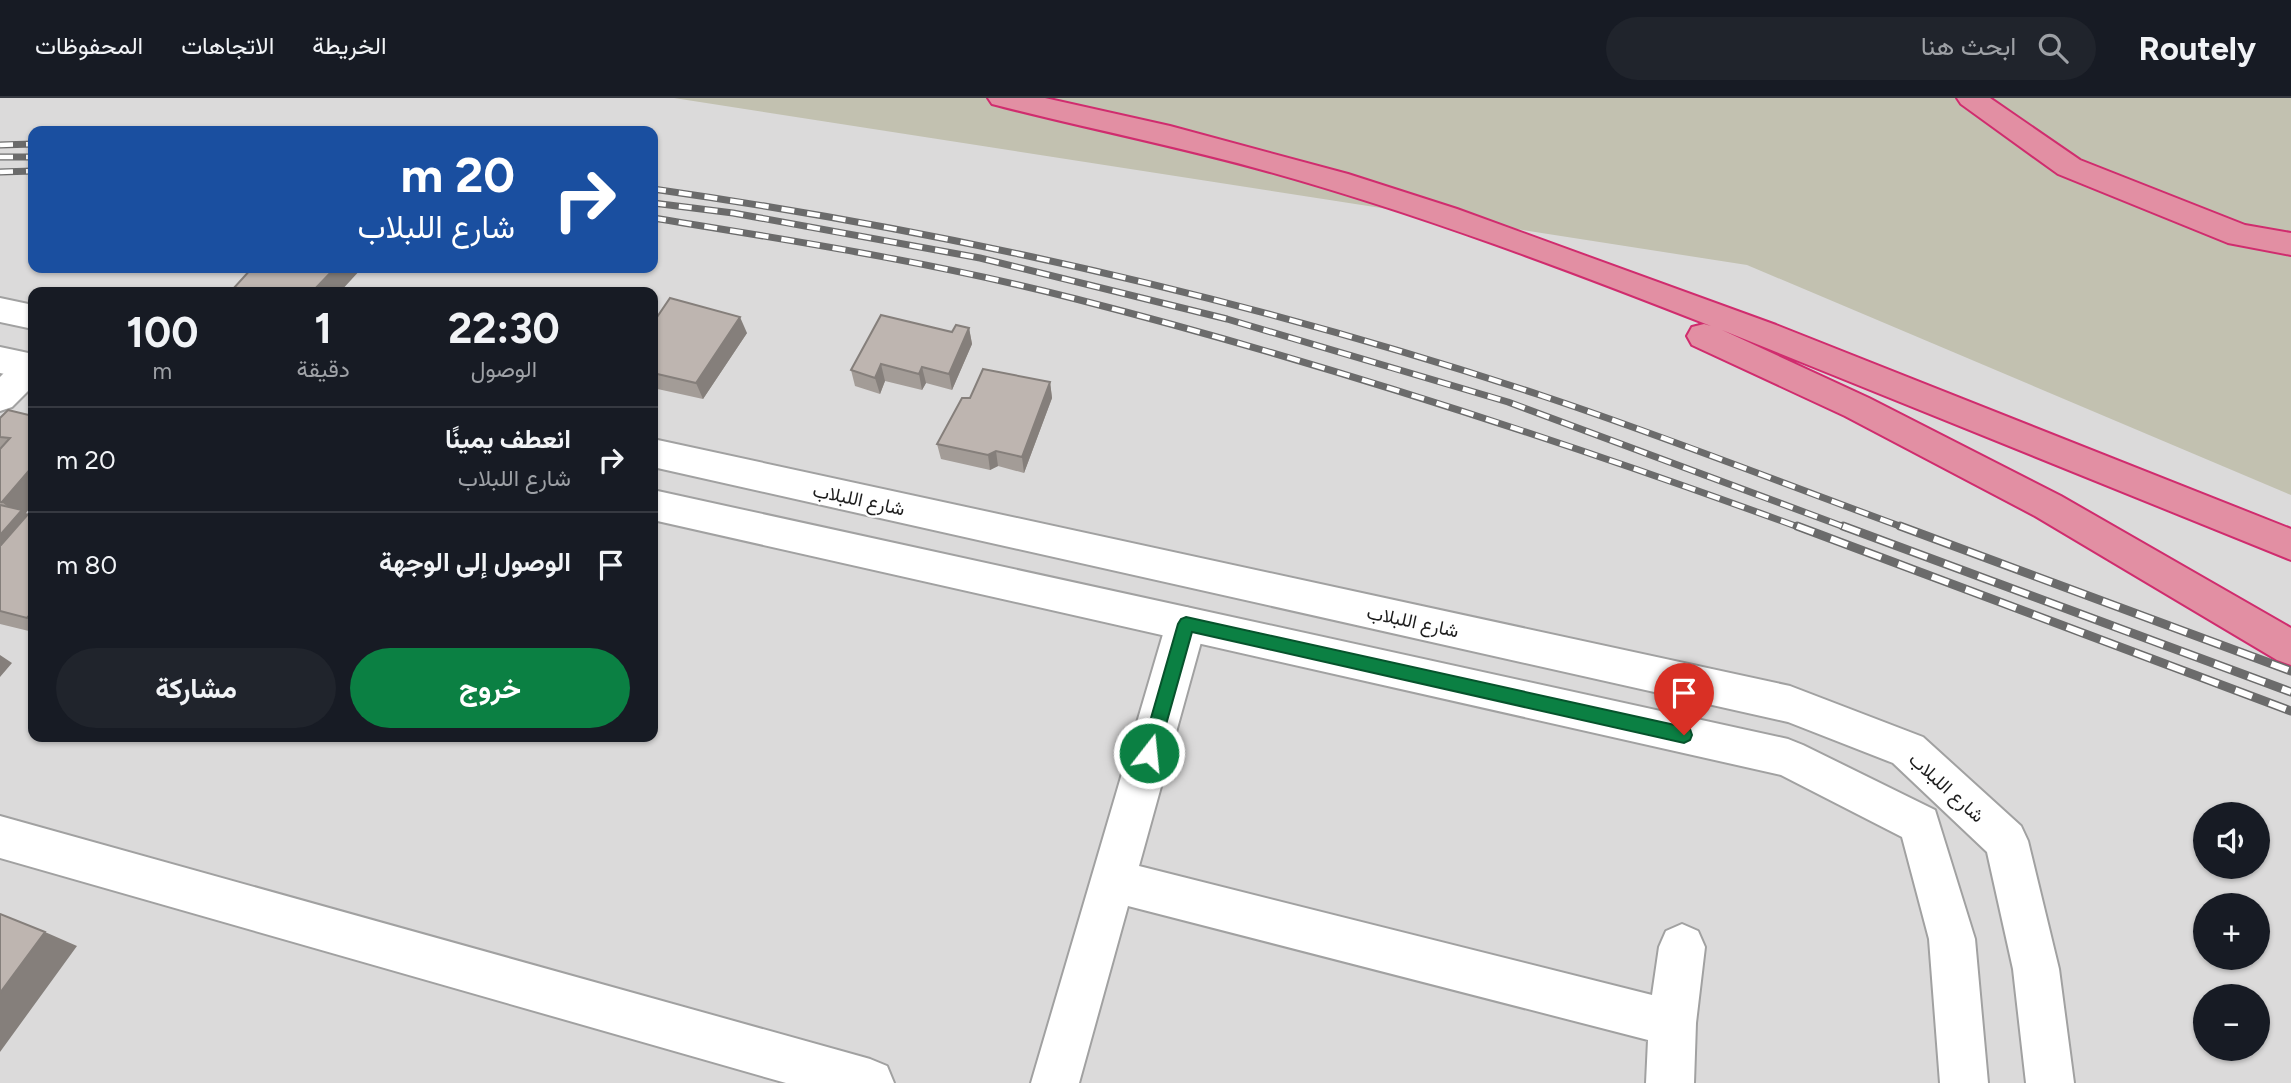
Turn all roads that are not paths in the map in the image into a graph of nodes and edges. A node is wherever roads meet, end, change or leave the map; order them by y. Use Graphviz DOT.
graph roads {
  1 [pos="1002,98"];
  2 [pos="1971,98"];
  3 [pos="1445,215"];
  4 [pos="2291,244"];
  5 [pos="0,310"];
  6 [pos="28,316"];
  7 [pos="22,365"];
  8 [pos="0,398"];
  9 [pos="658,454"];
  10 [pos="658,506"];
  11 [pos="2291,545"];
  12 [pos="1186,624"];
  13 [pos="2291,648"];
  14 [pos="0,837"];
  15 [pos="1112,881"];
  16 [pos="1682,947"];
  17 [pos="1672,1023"];
  18 [pos="870,1083"];
  19 [pos="1055,1083"];
  20 [pos="1670,1083"];
  21 [pos="1964,1083"];
  22 [pos="2050,1083"];
  1 -- 3 [label="highway"];
  2 -- 4 [label="highway"];
  3 -- 11 [label="highway"];
  3 -- 13 [label="highway"];
  5 -- 6 [label="street"];
  7 -- 8 [label="street"];
  9 -- 22 [label="street, شارع اللبلاب"];
  10 -- 12 [label="street"];
  12 -- 15 [label="street"];
  12 -- 21 [label="street"];
  14 -- 18 [label="street"];
  15 -- 17 [label="street"];
  15 -- 19 [label="street"];
  16 -- 17 [label="street"];
  17 -- 20 [label="street"];
}
